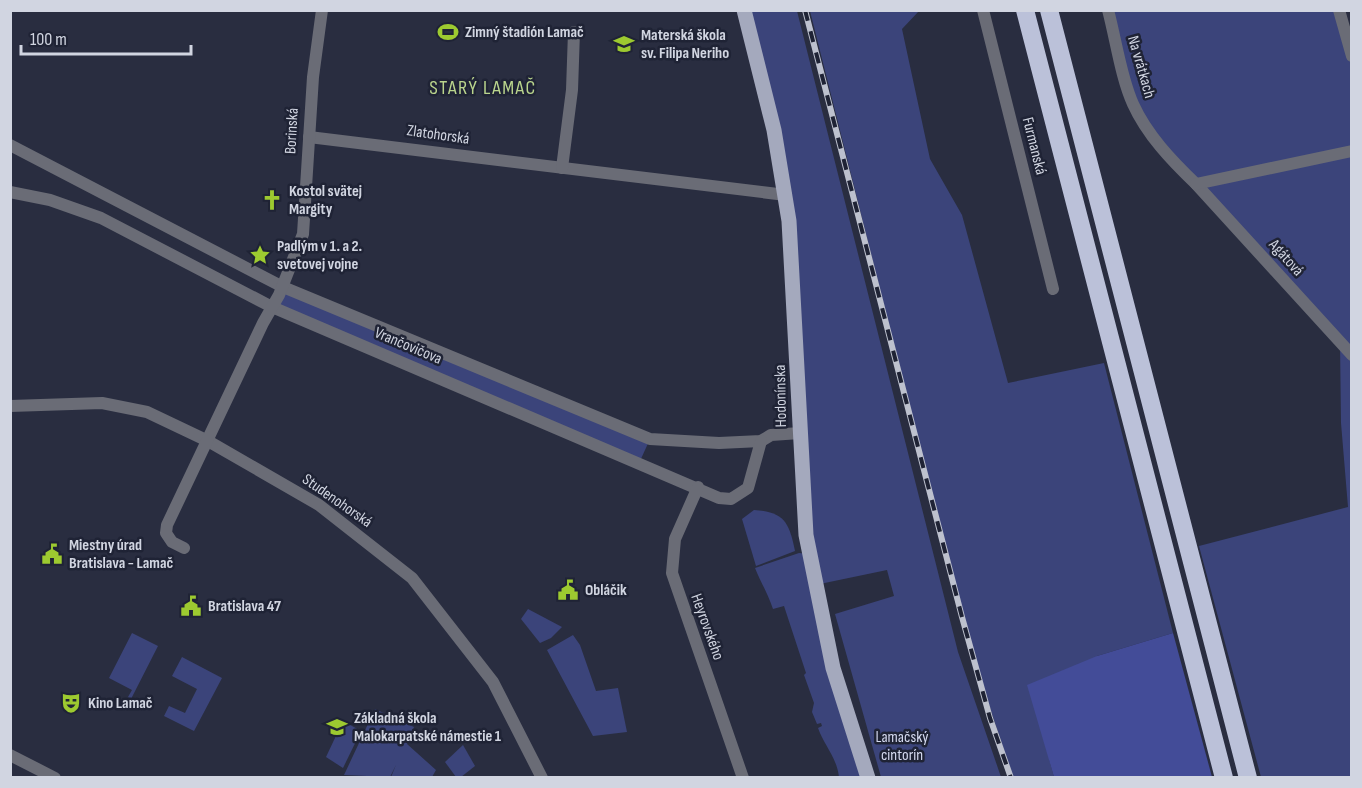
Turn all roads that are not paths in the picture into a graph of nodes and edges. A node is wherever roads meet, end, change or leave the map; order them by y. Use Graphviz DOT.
graph roads {
  1 [pos="322,10"];
  2 [pos="744,10"];
  3 [pos="983,10"];
  4 [pos="1025,10"];
  5 [pos="1048,10"];
  6 [pos="1108,10"];
  7 [pos="1339,10"];
  8 [pos="574,32"];
  9 [pos="1352,56"];
  10 [pos="309,137"];
  11 [pos="1352,151"];
  12 [pos="12,152"];
  13 [pos="562,168"];
  14 [pos="1196,184"];
  15 [pos="10,192"];
  16 [pos="786,195"];
  17 [pos="283,287"];
  18 [pos="1053,289"];
  19 [pos="272,307"];
  20 [pos="1352,355"];
  21 [pos="10,406"];
  22 [pos="800,433"];
  23 [pos="208,441"];
  24 [pos="762,441"];
  25 [pos="698,487"];
  26 [pos="184,548"];
  27 [pos="10,755"];
  28 [pos="55,777"];
  29 [pos="542,777"];
  30 [pos="743,777"];
  31 [pos="868,777"];
  32 [pos="1224,777"];
  33 [pos="1248,777"];
  1 -- 10 [label="street, Borinská"];
  2 -- 16 [label="main road, Hodonínska"];
  3 -- 18 [label="street, Furmanská"];
  4 -- 32 [label="highway"];
  5 -- 33 [label="highway"];
  6 -- 14 [label="street, Na vrátkach"];
  7 -- 9 [label="street"];
  8 -- 13 [label="street"];
  10 -- 13 [label="street, Zlatohorská"];
  10 -- 17 [label="street, Borinská"];
  11 -- 14 [label="street"];
  12 -- 17 [label="street, Vrančovičova"];
  13 -- 16 [label="street, Zlatohorská"];
  14 -- 20 [label="street, Agátová"];
  15 -- 19 [label="street, Vrančovičova"];
  16 -- 22 [label="main road, Hodonínska"];
  17 -- 19 [label="street, Borinská"];
  17 -- 24 [label="street, Vrančovičova"];
  19 -- 23 [label="street, Borinská"];
  19 -- 25 [label="street, Vrančovičova"];
  21 -- 23 [label="street, Studenohorská"];
  22 -- 24 [label="street, Vrančovičova"];
  22 -- 31 [label="main road, Hodonínska"];
  23 -- 26 [label="street, Borinská"];
  23 -- 29 [label="street, Studenohorská"];
  24 -- 25 [label="street, Vrančovičova"];
  25 -- 30 [label="street, Heyrovského"];
  27 -- 28 [label="street"];
}
